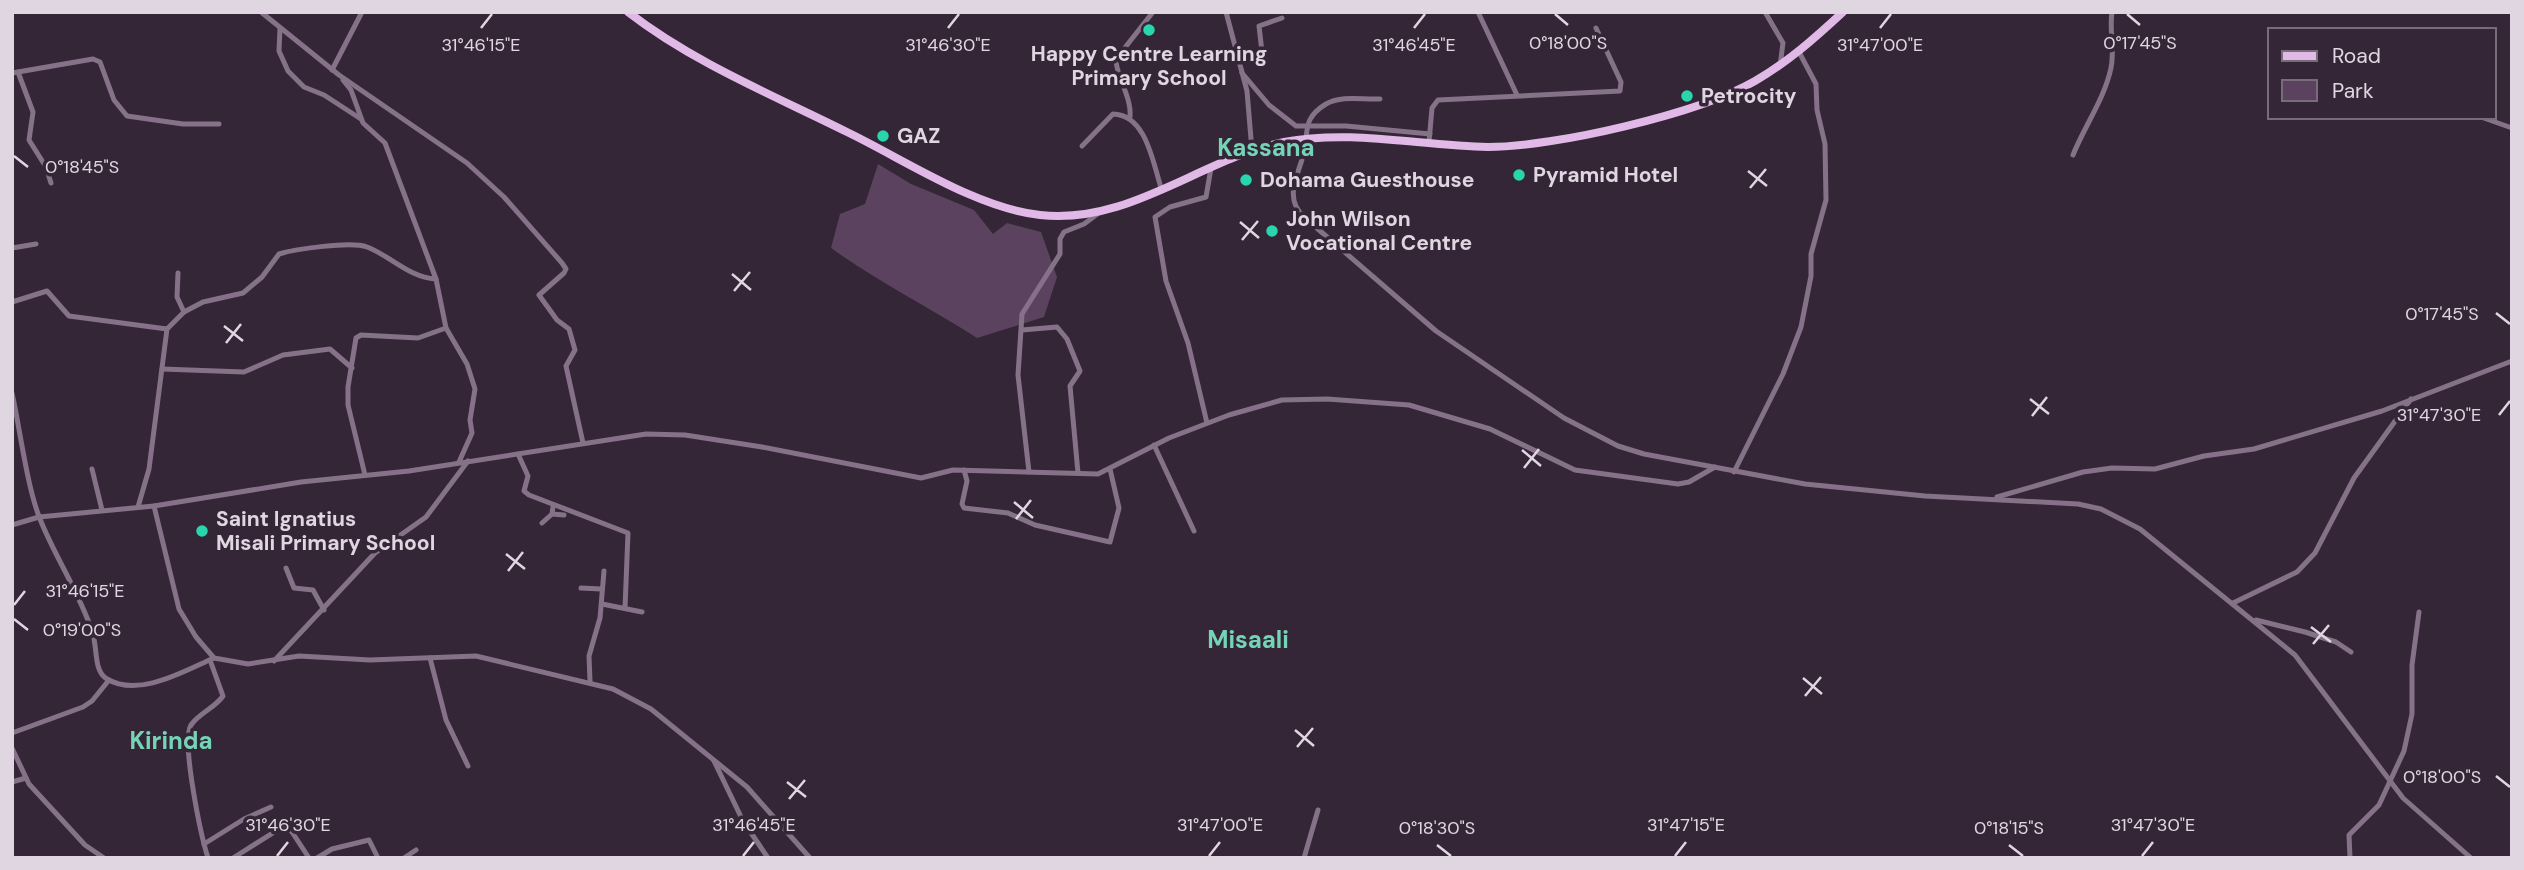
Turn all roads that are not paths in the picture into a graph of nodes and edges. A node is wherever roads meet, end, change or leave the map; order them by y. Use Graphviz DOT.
graph roads {
  1 [pos="261,12"];
  2 [pos="362,12"];
  3 [pos="628,12"];
  4 [pos="1153,12"];
  5 [pos="1226,12"];
  6 [pos="1478,12"];
  7 [pos="1765,12"];
  8 [pos="1843,12"];
  9 [pos="2112,12"];
  10 [pos="1282,18"];
  11 [pos="280,28"];
  12 [pos="1596,28"];
  13 [pos="1799,52"];
  14 [pos="1238,60"];
  15 [pos="1780,66"];
  16 [pos="332,70"];
  17 [pos="15,73"];
  18 [pos="1242,73"];
  19 [pos="339,75"];
  20 [pos="1517,95"];
  21 [pos="1380,99"];
  22 [pos="1130,117"];
  23 [pos="361,119"];
  24 [pos="2487,119"];
  25 [pos="219,124"];
  26 [pos="1305,128"];
  27 [pos="2512,128"];
  28 [pos="1430,138"];
  29 [pos="1305,139"];
  30 [pos="1082,146"];
  31 [pos="1252,151"];
  32 [pos="2073,155"];
  33 [pos="1211,167"];
  34 [pos="51,183"];
  35 [pos="1162,191"];
  36 [pos="1100,211"];
  37 [pos="36,244"];
  38 [pos="12,248"];
  39 [pos="178,273"];
  40 [pos="436,279"];
  41 [pos="12,302"];
  42 [pos="184,313"];
  43 [pos="446,328"];
  44 [pos="167,329"];
  45 [pos="1023,330"];
  46 [pos="2511,362"];
  47 [pos="352,368"];
  48 [pos="162,369"];
  49 [pos="12,393"];
  50 [pos="2411,399"];
  51 [pos="1207,423"];
  52 [pos="15,424"];
  53 [pos="583,443"];
  54 [pos="1154,445"];
  55 [pos="518,454"];
  56 [pos="468,461"];
  57 [pos="459,462"];
  58 [pos="1715,467"];
  59 [pos="92,469"];
  60 [pos="1110,469"];
  61 [pos="964,470"];
  62 [pos="1028,471"];
  63 [pos="1734,472"];
  64 [pos="1079,473"];
  65 [pos="365,475"];
  66 [pos="1994,498"];
  67 [pos="154,506"];
  68 [pos="138,507"];
  69 [pos="553,507"];
  70 [pos="102,510"];
  71 [pos="552,514"];
  72 [pos="564,515"];
  73 [pos="39,517"];
  74 [pos="542,523"];
  75 [pos="12,525"];
  76 [pos="1194,531"];
  77 [pos="286,568"];
  78 [pos="604,571"];
  79 [pos="581,588"];
  80 [pos="601,589"];
  81 [pos="2233,603"];
  82 [pos="602,604"];
  83 [pos="625,608"];
  84 [pos="324,610"];
  85 [pos="642,612"];
  86 [pos="2419,612"];
  87 [pos="2253,619"];
  88 [pos="2351,652"];
  89 [pos="430,658"];
  90 [pos="212,659"];
  91 [pos="274,660"];
  92 [pos="109,680"];
  93 [pos="590,681"];
  94 [pos="12,733"];
  95 [pos="12,748"];
  96 [pos="713,758"];
  97 [pos="468,766"];
  98 [pos="26,778"];
  99 [pos="12,782"];
  100 [pos="2389,782"];
  101 [pos="271,807"];
  102 [pos="1318,810"];
  103 [pos="204,844"];
  104 [pos="416,850"];
  105 [pos="104,858"];
  106 [pos="208,858"];
  107 [pos="233,858"];
  108 [pos="309,858"];
  109 [pos="317,858"];
  110 [pos="379,858"];
  111 [pos="404,858"];
  112 [pos="768,858"];
  113 [pos="810,858"];
  114 [pos="1304,858"];
  115 [pos="2350,858"];
  116 [pos="2471,858"];
  1 -- 11 [label="street"];
  2 -- 16 [label="street"];
  3 -- 36 [label="main road"];
  4 -- 22 [label="street"];
  5 -- 14 [label="street"];
  6 -- 20 [label="street"];
  7 -- 15 [label="street"];
  8 -- 13 [label="main road"];
  9 -- 32 [label="street"];
  10 -- 14 [label="street"];
  11 -- 16 [label="street"];
  11 -- 23 [label="street"];
  12 -- 20 [label="street"];
  13 -- 15 [label="main road"];
  13 -- 63 [label="street"];
  14 -- 18 [label="street"];
  15 -- 28 [label="main road"];
  16 -- 19 [label="street"];
  17 -- 25 [label="street"];
  17 -- 34 [label="street"];
  18 -- 26 [label="street"];
  18 -- 31 [label="street"];
  19 -- 23 [label="street"];
  19 -- 53 [label="street"];
  20 -- 28 [label="street"];
  21 -- 26 [label="street"];
  22 -- 30 [label="street"];
  22 -- 35 [label="street"];
  23 -- 40 [label="street"];
  24 -- 27 [label="street"];
  26 -- 28 [label="street"];
  26 -- 29 [label="street"];
  28 -- 29 [label="main road"];
  29 -- 31 [label="main road"];
  29 -- 58 [label="street"];
  31 -- 33 [label="main road"];
  33 -- 35 [label="main road"];
  33 -- 51 [label="street"];
  35 -- 36 [label="main road"];
  36 -- 45 [label="street"];
  37 -- 38 [label="street"];
  39 -- 42 [label="street"];
  40 -- 42 [label="street"];
  40 -- 43 [label="street"];
  41 -- 44 [label="street"];
  42 -- 44 [label="street"];
  43 -- 47 [label="street"];
  43 -- 57 [label="street"];
  44 -- 48 [label="street"];
  45 -- 62 [label="street"];
  45 -- 64 [label="street"];
  46 -- 50 [label="street"];
  47 -- 48 [label="street"];
  47 -- 65 [label="street"];
  48 -- 68 [label="street"];
  49 -- 52 [label="street"];
  50 -- 66 [label="street"];
  50 -- 81 [label="street"];
  51 -- 54 [label="street"];
  51 -- 58 [label="street"];
  52 -- 73 [label="street"];
  53 -- 55 [label="street"];
  53 -- 61 [label="street"];
  54 -- 60 [label="street"];
  54 -- 76 [label="street"];
  55 -- 56 [label="street"];
  55 -- 69 [label="street"];
  56 -- 57 [label="street"];
  56 -- 84 [label="street"];
  57 -- 65 [label="street"];
  58 -- 63 [label="street"];
  59 -- 70 [label="street"];
  60 -- 61 [label="street"];
  60 -- 64 [label="street"];
  61 -- 62 [label="street"];
  62 -- 64 [label="street"];
  63 -- 66 [label="street"];
  65 -- 67 [label="street"];
  66 -- 81 [label="street"];
  67 -- 68 [label="street"];
  67 -- 90 [label="street"];
  68 -- 70 [label="street"];
  69 -- 71 [label="street"];
  69 -- 83 [label="street"];
  70 -- 73 [label="street"];
  71 -- 72 [label="street"];
  71 -- 74 [label="street"];
  73 -- 75 [label="street"];
  73 -- 92 [label="street"];
  77 -- 84 [label="street"];
  78 -- 80 [label="street"];
  79 -- 80 [label="street"];
  80 -- 82 [label="street"];
  81 -- 87 [label="street"];
  82 -- 83 [label="street"];
  82 -- 93 [label="street"];
  83 -- 85 [label="street"];
  84 -- 91 [label="street"];
  86 -- 100 [label="street"];
  87 -- 88 [label="street"];
  87 -- 100 [label="street"];
  89 -- 91 [label="street"];
  89 -- 93 [label="street"];
  89 -- 97 [label="street"];
  90 -- 91 [label="street"];
  90 -- 92 [label="street"];
  90 -- 103 [label="street"];
  92 -- 94 [label="street"];
  93 -- 96 [label="street"];
  95 -- 98 [label="street"];
  96 -- 112 [label="street"];
  96 -- 113 [label="street"];
  98 -- 99 [label="street"];
  98 -- 105 [label="street"];
  100 -- 115 [label="street"];
  100 -- 116 [label="street"];
  101 -- 103 [label="street"];
  102 -- 114 [label="street"];
  103 -- 106 [label="street"];
  104 -- 111 [label="street"];
  107 -- 108 [label="street"];
  109 -- 110 [label="street"];
}
